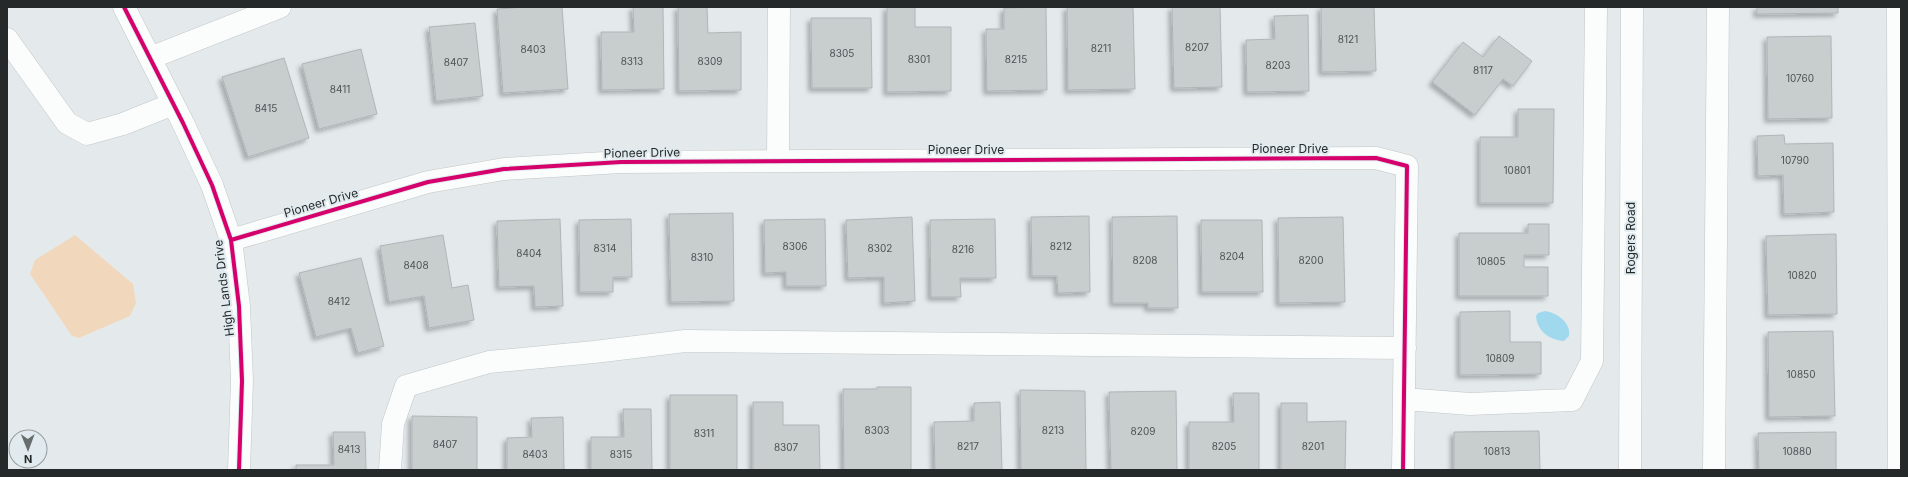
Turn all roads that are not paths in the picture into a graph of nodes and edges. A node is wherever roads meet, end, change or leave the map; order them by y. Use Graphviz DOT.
graph roads {
  1 [pos="124,7"];
  2 [pos="280,7"];
  3 [pos="779,7"];
  4 [pos="1596,7"];
  5 [pos="1632,7"];
  6 [pos="1718,7"];
  7 [pos="1898,7"];
  8 [pos="7,40"];
  9 [pos="150,58"];
  10 [pos="173,104"];
  11 [pos="778,162"];
  12 [pos="1900,194"];
  13 [pos="231,240"];
  14 [pos="1405,348"];
  15 [pos="1900,398"];
  16 [pos="1404,400"];
  17 [pos="239,470"];
  18 [pos="390,470"];
  19 [pos="1403,470"];
  20 [pos="1630,470"];
  21 [pos="1714,470"];
  22 [pos="1899,470"];
  1 -- 9 [label="street, High Lands Drive"];
  2 -- 9 [label="street"];
  3 -- 11 [label="street"];
  4 -- 16 [label="street"];
  5 -- 20 [label="street, Rogers Road"];
  6 -- 21 [label="street"];
  7 -- 12 [label="street"];
  8 -- 10 [label="street"];
  9 -- 10 [label="street, High Lands Drive"];
  10 -- 13 [label="street, High Lands Drive"];
  11 -- 13 [label="street, Pioneer Drive"];
  11 -- 14 [label="street, Pioneer Drive"];
  12 -- 15 [label="street"];
  13 -- 17 [label="street, High Lands Drive"];
  14 -- 16 [label="street, Pioneer Drive"];
  14 -- 18 [label="street"];
  15 -- 22 [label="street"];
  16 -- 19 [label="street, Pioneer Drive"];
}
